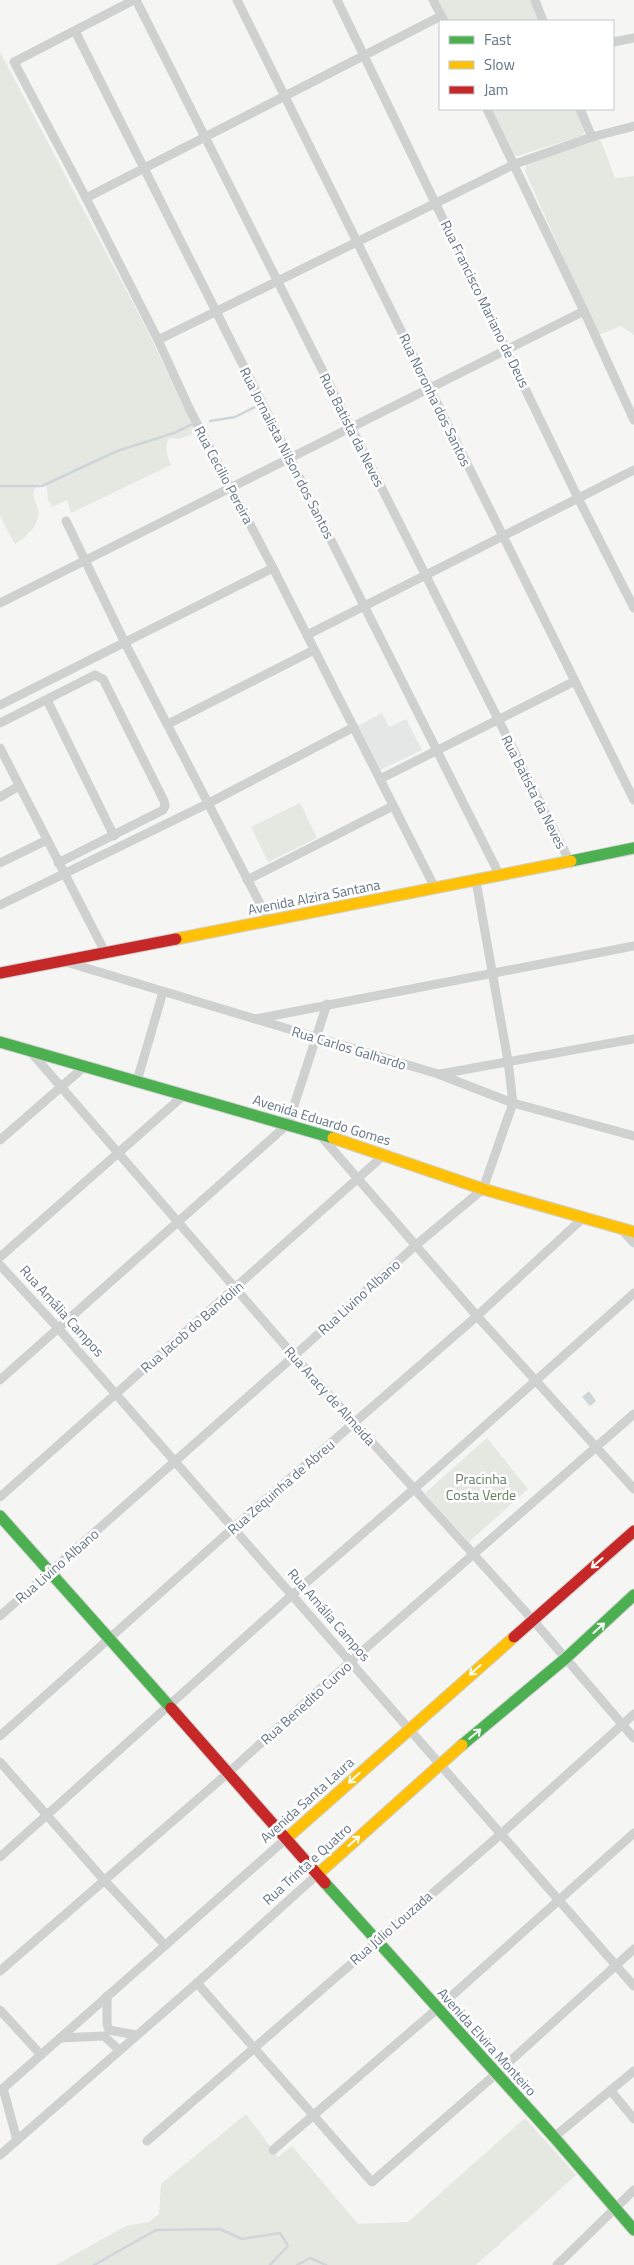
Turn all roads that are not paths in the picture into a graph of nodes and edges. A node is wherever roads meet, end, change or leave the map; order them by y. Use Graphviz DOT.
graph roads {
  1 [pos="135,0"];
  2 [pos="237,0"];
  3 [pos="337,0"];
  4 [pos="433,0"];
  5 [pos="535,0"];
  6 [pos="442,19"];
  7 [pos="439,20"];
  8 [pos="543,20"];
  9 [pos="75,31"];
  10 [pos="634,38"];
  11 [pos="614,42"];
  12 [pos="364,56"];
  13 [pos="285,96"];
  14 [pos="488,110"];
  15 [pos="580,110"];
  16 [pos="634,126"];
  17 [pos="205,137"];
  18 [pos="592,137"];
  19 [pos="515,164"];
  20 [pos="144,168"];
  21 [pos="86,198"];
  22 [pos="436,202"];
  23 [pos="357,242"];
  24 [pos="277,280"];
  25 [pos="215,310"];
  26 [pos="584,311"];
  27 [pos="158,340"];
  28 [pos="507,350"];
  29 [pos="430,388"];
  30 [pos="634,420"];
  31 [pos="351,428"];
  32 [pos="288,458"];
  33 [pos="634,470"];
  34 [pos="231,487"];
  35 [pos="578,498"];
  36 [pos="66,521"];
  37 [pos="503,536"];
  38 [pos="84,560"];
  39 [pos="273,568"];
  40 [pos="425,576"];
  41 [pos="0,603"];
  42 [pos="364,606"];
  43 [pos="634,608"];
  44 [pos="307,635"];
  45 [pos="124,642"];
  46 [pos="314,650"];
  47 [pos="575,681"];
  48 [pos="47,700"];
  49 [pos="0,705"];
  50 [pos="497,720"];
  51 [pos="0,723"];
  52 [pos="168,724"];
  53 [pos="354,727"];
  54 [pos="0,748"];
  55 [pos="437,750"];
  56 [pos="380,779"];
  57 [pos="20,786"];
  58 [pos="0,796"];
  59 [pos="634,800"];
  60 [pos="207,804"];
  61 [pos="394,806"];
  62 [pos="114,836"];
  63 [pos="47,840"];
  64 [pos="634,848"];
  65 [pos="569,860"];
  66 [pos="0,863"];
  67 [pos="58,863"];
  68 [pos="64,875"];
  69 [pos="500,876"];
  70 [pos="247,880"];
  71 [pos="476,881"];
  72 [pos="435,888"];
  73 [pos="0,905"];
  74 [pos="269,921"];
  75 [pos="634,946"];
  76 [pos="105,952"];
  77 [pos="63,961"];
  78 [pos="492,972"];
  79 [pos="0,973"];
  80 [pos="163,992"];
  81 [pos="327,1004"];
  82 [pos="254,1019"];
  83 [pos="316,1038"];
  84 [pos="634,1039"];
  85 [pos="0,1042"];
  86 [pos="30,1051"];
  87 [pos="508,1061"];
  88 [pos="84,1067"];
  89 [pos="438,1074"];
  90 [pos="137,1081"];
  91 [pos="62,1086"];
  92 [pos="184,1094"];
  93 [pos="513,1103"];
  94 [pos="288,1124"];
  95 [pos="319,1133"];
  96 [pos="634,1136"];
  97 [pos="0,1140"];
  98 [pos="120,1152"];
  99 [pos="384,1155"];
  100 [pos="359,1177"];
  101 [pos="483,1188"];
  102 [pos="583,1218"];
  103 [pos="176,1222"];
  104 [pos="621,1228"];
  105 [pos="634,1232"];
  106 [pos="634,1244"];
  107 [pos="416,1245"];
  108 [pos="0,1257"];
  109 [pos="0,1265"];
  110 [pos="236,1289"];
  111 [pos="634,1293"];
  112 [pos="477,1316"];
  113 [pos="58,1328"];
  114 [pos="294,1356"];
  115 [pos="0,1380"];
  116 [pos="534,1380"];
  117 [pos="115,1393"];
  118 [pos="634,1414"];
  119 [pos="355,1423"];
  120 [pos="597,1448"];
  121 [pos="175,1462"];
  122 [pos="414,1489"];
  123 [pos="634,1489"];
  124 [pos="0,1497"];
  125 [pos="0,1516"];
  126 [pos="233,1528"];
  127 [pos="634,1531"];
  128 [pos="474,1555"];
  129 [pos="50,1572"];
  130 [pos="292,1595"];
  131 [pos="634,1595"];
  132 [pos="0,1616"];
  133 [pos="532,1620"];
  134 [pos="109,1639"];
  135 [pos="566,1658"];
  136 [pos="350,1662"];
  137 [pos="169,1706"];
  138 [pos="634,1714"];
  139 [pos="622,1724"];
  140 [pos="409,1729"];
  141 [pos="0,1736"];
  142 [pos="634,1738"];
  143 [pos="0,1762"];
  144 [pos="439,1764"];
  145 [pos="228,1773"];
  146 [pos="47,1816"];
  147 [pos="634,1833"];
  148 [pos="501,1834"];
  149 [pos="287,1838"];
  150 [pos="0,1857"];
  151 [pos="318,1874"];
  152 [pos="104,1880"];
  153 [pos="558,1900"];
  154 [pos="377,1940"];
  155 [pos="165,1945"];
  156 [pos="634,1949"];
  157 [pos="615,1965"];
  158 [pos="0,1971"];
  159 [pos="197,1983"];
  160 [pos="634,1986"];
  161 [pos="107,1996"];
  162 [pos="437,2009"];
  163 [pos="0,2010"];
  164 [pos="107,2033"];
  165 [pos="136,2035"];
  166 [pos="60,2038"];
  167 [pos="255,2048"];
  168 [pos="119,2050"];
  169 [pos="41,2055"];
  170 [pos="634,2071"];
  171 [pos="497,2074"];
  172 [pos="1,2090"];
  173 [pos="611,2091"];
  174 [pos="313,2116"];
  175 [pos="634,2119"];
  176 [pos="554,2137"];
  177 [pos="17,2140"];
  178 [pos="147,2141"];
  179 [pos="273,2150"];
  180 [pos="0,2154"];
  181 [pos="634,2190"];
  182 [pos="614,2208"];
  183 [pos="634,2230"];
  184 [pos="557,2265"];
  1 -- 9 [label="street"];
  1 -- 17 [label="street, Rua Batista da Neves"];
  2 -- 13 [label="street, Rua Noronha dos Santos"];
  3 -- 12 [label="street, Rua Francisco Mariano de Deus"];
  4 -- 6 [label="street"];
  5 -- 8 [label="street"];
  7 -- 12 [label="street"];
  9 -- 20 [label="street, Rua Jornalista Nilson dos Santos"];
  9 -- 21 [label="street, Rua Cecilio Pereira"];
  10 -- 11 [label="street"];
  12 -- 13 [label="street"];
  12 -- 22 [label="street, Rua Francisco Mariano de Deus"];
  13 -- 17 [label="street"];
  13 -- 23 [label="street, Rua Noronha dos Santos"];
  14 -- 19 [label="street"];
  15 -- 18 [label="street"];
  16 -- 18 [label="street"];
  17 -- 20 [label="street"];
  17 -- 24 [label="street, Rua Batista da Neves"];
  18 -- 19 [label="street"];
  19 -- 22 [label="street"];
  19 -- 26 [label="street"];
  20 -- 21 [label="street"];
  20 -- 25 [label="street, Rua Jornalista Nilson dos Santos"];
  21 -- 27 [label="street, Rua Cecilio Pereira"];
  22 -- 23 [label="street"];
  22 -- 28 [label="street, Rua Francisco Mariano de Deus"];
  23 -- 24 [label="street"];
  23 -- 29 [label="street, Rua Noronha dos Santos"];
  24 -- 25 [label="street"];
  24 -- 31 [label="street, Rua Batista da Neves"];
  25 -- 27 [label="street"];
  25 -- 32 [label="street, Rua Jornalista Nilson dos Santos"];
  26 -- 28 [label="street"];
  26 -- 30 [label="street"];
  27 -- 34 [label="street, Rua Cecilio Pereira"];
  28 -- 29 [label="street"];
  28 -- 35 [label="street, Rua Francisco Mariano de Deus"];
  29 -- 31 [label="street"];
  29 -- 37 [label="street, Rua Noronha dos Santos"];
  31 -- 32 [label="street"];
  31 -- 40 [label="street, Rua Batista da Neves"];
  32 -- 34 [label="street"];
  32 -- 42 [label="street, Rua Jornalista Nilson dos Santos"];
  33 -- 35 [label="street"];
  34 -- 38 [label="street"];
  34 -- 39 [label="street, Rua Cecilio Pereira"];
  35 -- 37 [label="street"];
  35 -- 43 [label="street, Rua Francisco Mariano de Deus"];
  36 -- 38 [label="street"];
  37 -- 40 [label="street"];
  37 -- 47 [label="street, Rua Noronha dos Santos"];
  38 -- 41 [label="street"];
  38 -- 45 [label="street"];
  39 -- 44 [label="street, Rua Cecilio Pereira"];
  39 -- 45 [label="street"];
  40 -- 42 [label="street"];
  40 -- 50 [label="street, Rua Batista da Neves"];
  42 -- 44 [label="street"];
  42 -- 55 [label="street, Rua Jornalista Nilson dos Santos"];
  44 -- 46 [label="street, Rua Cecilio Pereira"];
  45 -- 49 [label="street"];
  45 -- 52 [label="street"];
  46 -- 52 [label="street"];
  46 -- 53 [label="street, Rua Cecilio Pereira"];
  47 -- 50 [label="street"];
  47 -- 59 [label="street, Rua Noronha dos Santos"];
  48 -- 51 [label="street"];
  48 -- 62 [label="street"];
  48 -- 62 [label="street"];
  50 -- 55 [label="street"];
  50 -- 65 [label="street, Rua Batista da Neves"];
  52 -- 60 [label="street"];
  53 -- 56 [label="street, Rua Cecilio Pereira"];
  53 -- 60 [label="street"];
  54 -- 57 [label="street"];
  55 -- 56 [label="street"];
  55 -- 69 [label="street, Rua Jornalista Nilson dos Santos"];
  56 -- 61 [label="street, Rua Cecilio Pereira"];
  57 -- 58 [label="street"];
  57 -- 63 [label="street"];
  60 -- 68 [label="street"];
  60 -- 70 [label="street"];
  61 -- 70 [label="street"];
  61 -- 72 [label="street, Rua Cecilio Pereira"];
  62 -- 67 [label="street"];
  63 -- 66 [label="street"];
  63 -- 67 [label="street"];
  64 -- 65 [label="street, Avenida Alzira Santana"];
  65 -- 69 [label="street, Avenida Alzira Santana"];
  67 -- 68 [label="street"];
  68 -- 73 [label="street"];
  68 -- 76 [label="street"];
  69 -- 71 [label="street, Avenida Alzira Santana"];
  70 -- 74 [label="street"];
  71 -- 72 [label="street, Avenida Alzira Santana"];
  71 -- 78 [label="street"];
  72 -- 74 [label="street, Avenida Alzira Santana"];
  74 -- 76 [label="street, Avenida Alzira Santana"];
  75 -- 78 [label="street"];
  76 -- 77 [label="street, Avenida Alzira Santana"];
  77 -- 79 [label="street, Avenida Alzira Santana"];
  77 -- 80 [label="street, Rua Carlos Galhardo"];
  78 -- 81 [label="street"];
  78 -- 87 [label="street"];
  80 -- 82 [label="street, Rua Carlos Galhardo"];
  80 -- 90 [label="street"];
  81 -- 82 [label="street"];
  81 -- 83 [label="street"];
  82 -- 83 [label="street, Rua Carlos Galhardo"];
  83 -- 89 [label="street, Rua Carlos Galhardo"];
  83 -- 94 [label="street"];
  84 -- 87 [label="street"];
  85 -- 86 [label="street, Avenida Eduardo Gomes"];
  86 -- 88 [label="street, Avenida Eduardo Gomes"];
  86 -- 91 [label="street, Rua Aracy de Almeida"];
  87 -- 89 [label="street"];
  87 -- 93 [label="street"];
  88 -- 90 [label="street, Avenida Eduardo Gomes"];
  88 -- 91 [label="street"];
  89 -- 93 [label="street, Rua Carlos Galhardo"];
  90 -- 92 [label="street, Avenida Eduardo Gomes"];
  91 -- 97 [label="street"];
  91 -- 98 [label="street, Rua Aracy de Almeida"];
  92 -- 94 [label="street, Avenida Eduardo Gomes"];
  92 -- 98 [label="street"];
  93 -- 96 [label="street, Rua Carlos Galhardo"];
  93 -- 101 [label="street"];
  94 -- 95 [label="street, Avenida Eduardo Gomes"];
  94 -- 103 [label="street"];
  95 -- 99 [label="street, Avenida Eduardo Gomes"];
  95 -- 100 [label="street"];
  98 -- 103 [label="street, Rua Aracy de Almeida"];
  98 -- 108 [label="street"];
  99 -- 100 [label="street, Rua Jacob do Bandolin"];
  99 -- 101 [label="street, Avenida Eduardo Gomes"];
  100 -- 107 [label="street"];
  100 -- 110 [label="street, Rua Jacob do Bandolin"];
  101 -- 102 [label="street, Avenida Eduardo Gomes"];
  101 -- 107 [label="street, Rua Livino Albano"];
  102 -- 104 [label="street, Avenida Eduardo Gomes"];
  102 -- 112 [label="street, Rua Zequinha de Abreu"];
  103 -- 110 [label="street, Rua Aracy de Almeida"];
  103 -- 113 [label="street"];
  104 -- 105 [label="street, Avenida Eduardo Gomes"];
  104 -- 106 [label="street"];
  107 -- 112 [label="street"];
  107 -- 114 [label="street, Rua Livino Albano"];
  109 -- 113 [label="street, Rua Amália Campos"];
  110 -- 114 [label="street, Rua Aracy de Almeida"];
  110 -- 117 [label="street, Rua Jacob do Bandolin"];
  111 -- 116 [label="street"];
  112 -- 116 [label="street"];
  112 -- 119 [label="street, Rua Zequinha de Abreu"];
  113 -- 115 [label="street"];
  113 -- 117 [label="street, Rua Amália Campos"];
  114 -- 119 [label="street, Rua Aracy de Almeida"];
  114 -- 121 [label="street, Rua Livino Albano"];
  116 -- 120 [label="street"];
  116 -- 122 [label="street"];
  117 -- 121 [label="street, Rua Amália Campos"];
  117 -- 124 [label="street, Rua Jacob do Bandolin"];
  118 -- 120 [label="street, Rua Benedito Curvo"];
  119 -- 122 [label="street, Rua Aracy de Almeida"];
  119 -- 126 [label="street, Rua Zequinha de Abreu"];
  120 -- 123 [label="street"];
  120 -- 128 [label="street, Rua Benedito Curvo"];
  121 -- 126 [label="street, Rua Amália Campos"];
  121 -- 129 [label="street, Rua Livino Albano"];
  122 -- 128 [label="street, Rua Aracy de Almeida"];
  122 -- 130 [label="street"];
  125 -- 129 [label="street"];
  126 -- 130 [label="street, Rua Amália Campos"];
  126 -- 134 [label="street, Rua Zequinha de Abreu"];
  127 -- 133 [label="street, Avenida Santa Laura, one-way"];
  128 -- 133 [label="street, Rua Aracy de Almeida"];
  128 -- 136 [label="street, Rua Benedito Curvo"];
  129 -- 132 [label="street, Rua Livino Albano"];
  129 -- 134 [label="street"];
  130 -- 136 [label="street, Rua Amália Campos"];
  130 -- 137 [label="street"];
  135 -- 131 [label="street, Rua Trinta e Quatro, one-way"];
  133 -- 135 [label="street, Rua Aracy de Almeida"];
  133 -- 140 [label="street, Avenida Santa Laura, one-way"];
  134 -- 137 [label="street"];
  134 -- 141 [label="street, Rua Zequinha de Abreu"];
  135 -- 139 [label="street, Rua Aracy de Almeida"];
  144 -- 135 [label="street, Rua Trinta e Quatro, one-way"];
  136 -- 140 [label="street, Rua Amália Campos"];
  136 -- 145 [label="street, Rua Benedito Curvo"];
  137 -- 145 [label="street"];
  137 -- 146 [label="street"];
  138 -- 139 [label="street, Rua Júlio Louzada"];
  139 -- 142 [label="street, Rua Aracy de Almeida"];
  139 -- 148 [label="street, Rua Júlio Louzada"];
  140 -- 144 [label="street, Rua Amália Campos"];
  140 -- 149 [label="street, Avenida Santa Laura, one-way"];
  143 -- 146 [label="street"];
  144 -- 148 [label="street, Rua Amália Campos"];
  151 -- 144 [label="street, Rua Trinta e Quatro, one-way"];
  145 -- 149 [label="street"];
  145 -- 152 [label="street, Rua Benedito Curvo"];
  146 -- 150 [label="street"];
  146 -- 152 [label="street"];
  147 -- 153 [label="street"];
  148 -- 153 [label="street, Rua Amália Campos"];
  148 -- 154 [label="street, Rua Júlio Louzada"];
  149 -- 151 [label="street"];
  149 -- 155 [label="street, Avenida Santa Laura"];
  151 -- 154 [label="street, Avenida Elvira Monteiro"];
  151 -- 159 [label="street, Rua Trinta e Quatro"];
  152 -- 155 [label="street"];
  152 -- 158 [label="street, Rua Benedito Curvo"];
  153 -- 157 [label="street, Rua Amália Campos"];
  153 -- 162 [label="street"];
  154 -- 162 [label="street, Avenida Elvira Monteiro"];
  154 -- 167 [label="street, Rua Júlio Louzada"];
  155 -- 161 [label="street, Avenida Santa Laura"];
  156 -- 157 [label="street"];
  157 -- 160 [label="street, Rua Amália Campos"];
  157 -- 171 [label="street"];
  159 -- 165 [label="street, Rua Trinta e Quatro"];
  159 -- 167 [label="street"];
  161 -- 164 [label="street"];
  161 -- 166 [label="street, Avenida Santa Laura"];
  162 -- 171 [label="street, Avenida Elvira Monteiro"];
  162 -- 174 [label="street"];
  163 -- 169 [label="street"];
  164 -- 165 [label="street"];
  164 -- 166 [label="street"];
  164 -- 168 [label="street"];
  165 -- 168 [label="street, Rua Trinta e Quatro"];
  166 -- 169 [label="street, Avenida Santa Laura"];
  167 -- 174 [label="street"];
  167 -- 178 [label="street, Rua Júlio Louzada"];
  168 -- 177 [label="street, Rua Trinta e Quatro"];
  169 -- 172 [label="street, Avenida Santa Laura"];
  170 -- 173 [label="street"];
  171 -- 174 [label="street"];
  171 -- 176 [label="street, Avenida Elvira Monteiro"];
  172 -- 177 [label="street"];
  173 -- 175 [label="street"];
  173 -- 176 [label="street"];
  174 -- 179 [label="street"];
  176 -- 182 [label="street, Avenida Elvira Monteiro"];
  177 -- 180 [label="street, Rua Trinta e Quatro"];
  181 -- 182 [label="street"];
  182 -- 183 [label="street, Avenida Elvira Monteiro"];
  182 -- 184 [label="street"];
}
